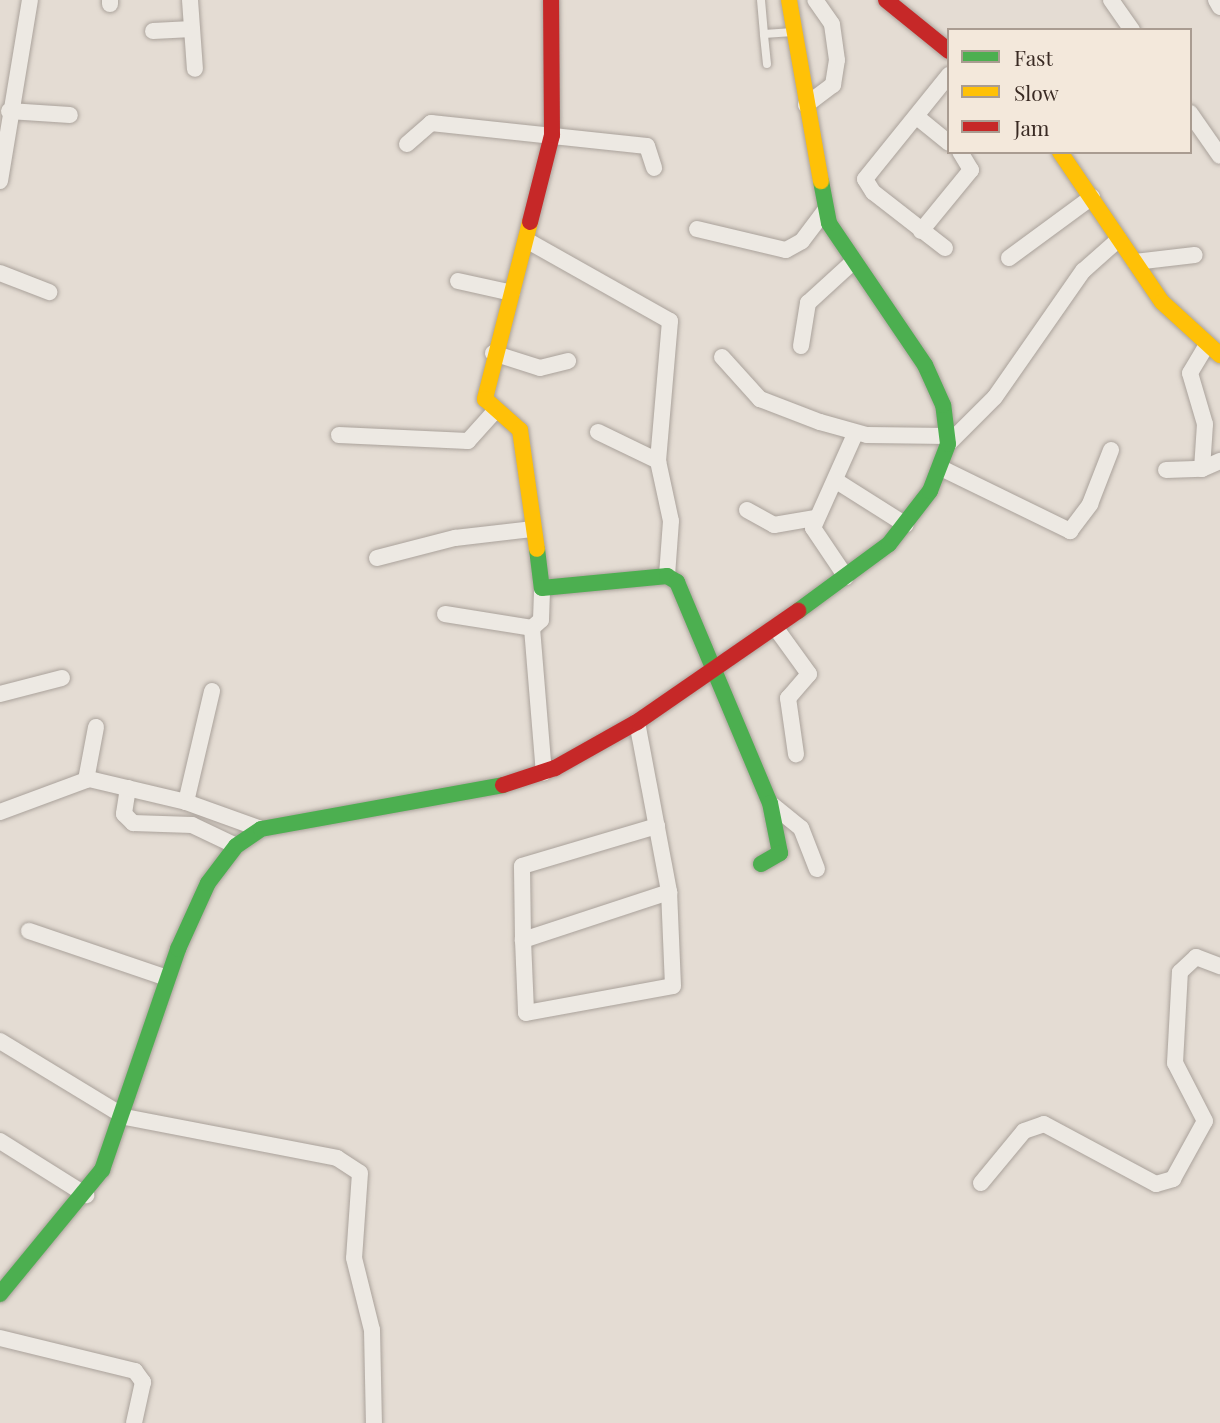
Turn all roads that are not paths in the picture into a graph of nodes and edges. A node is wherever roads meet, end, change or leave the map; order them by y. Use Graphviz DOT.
graph roads {
  1 [pos="30,0"];
  2 [pos="190,0"];
  3 [pos="551,0"];
  4 [pos="761,0"];
  5 [pos="789,0"];
  6 [pos="815,0"];
  7 [pos="886,0"];
  8 [pos="1111,0"];
  9 [pos="1216,0"];
  10 [pos="1220,7"];
  11 [pos="1131,28"];
  12 [pos="192,29"];
  13 [pos="153,31"];
  14 [pos="793,32"];
  15 [pos="764,34"];
  16 [pos="947,49"];
  17 [pos="767,65"];
  18 [pos="195,69"];
  19 [pos="947,78"];
  20 [pos="806,105"];
  21 [pos="9,111"];
  22 [pos="70,115"];
  23 [pos="1192,116"];
  24 [pos="917,117"];
  25 [pos="552,135"];
  26 [pos="947,141"];
  27 [pos="407,144"];
  28 [pos="961,154"];
  29 [pos="1061,154"];
  30 [pos="1220,156"];
  31 [pos="654,168"];
  32 [pos="0,181"];
  33 [pos="1092,197"];
  34 [pos="825,210"];
  35 [pos="697,229"];
  36 [pos="921,231"];
  37 [pos="1119,239"];
  38 [pos="528,241"];
  39 [pos="945,248"];
  40 [pos="1195,255"];
  41 [pos="1009,258"];
  42 [pos="854,261"];
  43 [pos="1135,262"];
  44 [pos="0,273"];
  45 [pos="458,281"];
  46 [pos="49,292"];
  47 [pos="512,293"];
  48 [pos="801,346"];
  49 [pos="1213,351"];
  50 [pos="493,353"];
  51 [pos="722,357"];
  52 [pos="568,361"];
  53 [pos="494,412"];
  54 [pos="598,432"];
  55 [pos="855,434"];
  56 [pos="339,435"];
  57 [pos="948,440"];
  58 [pos="1111,450"];
  59 [pos="658,461"];
  60 [pos="1220,461"];
  61 [pos="942,468"];
  62 [pos="1202,469"];
  63 [pos="1166,470"];
  64 [pos="838,482"];
  65 [pos="747,510"];
  66 [pos="815,518"];
  67 [pos="906,526"];
  68 [pos="533,530"];
  69 [pos="377,558"];
  70 [pos="667,576"];
  71 [pos="846,577"];
  72 [pos="542,588"];
  73 [pos="445,614"];
  74 [pos="775,627"];
  75 [pos="532,628"];
  76 [pos="712,670"];
  77 [pos="62,678"];
  78 [pos="212,691"];
  79 [pos="0,694"];
  80 [pos="637,722"];
  81 [pos="96,727"];
  82 [pos="796,754"];
  83 [pos="544,773"];
  84 [pos="86,780"];
  85 [pos="128,788"];
  86 [pos="186,802"];
  87 [pos="770,803"];
  88 [pos="0,812"];
  89 [pos="657,826"];
  90 [pos="261,829"];
  91 [pos="236,846"];
  92 [pos="761,864"];
  93 [pos="817,869"];
  94 [pos="669,892"];
  95 [pos="29,931"];
  96 [pos="523,940"];
  97 [pos="1220,966"];
  98 [pos="167,978"];
  99 [pos="0,1041"];
  100 [pos="125,1117"];
  101 [pos="0,1141"];
  102 [pos="981,1183"];
  103 [pos="86,1195"];
  104 [pos="0,1294"];
  105 [pos="0,1338"];
  106 [pos="134,1423"];
  107 [pos="374,1423"];
  1 -- 21 [label="street"];
  2 -- 12 [label="street"];
  3 -- 25 [label="main road"];
  4 -- 15 [label="lane"];
  5 -- 14 [label="main road"];
  6 -- 20 [label="street"];
  7 -- 16 [label="main road"];
  8 -- 11 [label="street"];
  9 -- 10 [label="street"];
  12 -- 13 [label="street"];
  12 -- 18 [label="street"];
  14 -- 15 [label="lane"];
  14 -- 20 [label="main road"];
  15 -- 17 [label="lane"];
  19 -- 24 [label="street"];
  20 -- 34 [label="main road"];
  21 -- 22 [label="street"];
  21 -- 32 [label="street"];
  23 -- 30 [label="street"];
  24 -- 26 [label="street"];
  24 -- 36 [label="street"];
  25 -- 27 [label="street"];
  25 -- 31 [label="street"];
  25 -- 38 [label="main road"];
  28 -- 36 [label="street"];
  29 -- 33 [label="main road"];
  33 -- 37 [label="main road"];
  33 -- 41 [label="street"];
  34 -- 35 [label="street"];
  34 -- 42 [label="main road"];
  36 -- 39 [label="street"];
  37 -- 43 [label="main road"];
  37 -- 57 [label="street"];
  38 -- 47 [label="main road"];
  38 -- 59 [label="street"];
  40 -- 43 [label="street"];
  42 -- 48 [label="street"];
  42 -- 57 [label="main road"];
  43 -- 49 [label="main road"];
  44 -- 46 [label="street"];
  45 -- 47 [label="street"];
  47 -- 50 [label="main road"];
  49 -- 62 [label="street"];
  50 -- 52 [label="street"];
  50 -- 53 [label="main road"];
  51 -- 55 [label="street"];
  53 -- 56 [label="street"];
  53 -- 68 [label="main road"];
  54 -- 59 [label="street"];
  55 -- 57 [label="street"];
  55 -- 64 [label="street"];
  57 -- 61 [label="main road"];
  58 -- 61 [label="street"];
  59 -- 70 [label="street"];
  60 -- 62 [label="street"];
  61 -- 67 [label="main road"];
  62 -- 63 [label="street"];
  64 -- 66 [label="street"];
  64 -- 67 [label="street"];
  65 -- 66 [label="street"];
  66 -- 71 [label="street"];
  67 -- 71 [label="main road"];
  68 -- 69 [label="street"];
  68 -- 72 [label="main road"];
  70 -- 72 [label="main road"];
  70 -- 76 [label="main road"];
  71 -- 74 [label="main road"];
  72 -- 75 [label="street"];
  73 -- 75 [label="street"];
  74 -- 76 [label="main road"];
  74 -- 82 [label="street"];
  75 -- 83 [label="street"];
  76 -- 80 [label="main road"];
  76 -- 87 [label="main road"];
  77 -- 79 [label="street"];
  78 -- 86 [label="street"];
  80 -- 83 [label="main road"];
  80 -- 89 [label="street"];
  81 -- 84 [label="street"];
  83 -- 90 [label="main road"];
  84 -- 85 [label="street"];
  84 -- 88 [label="street"];
  85 -- 86 [label="street"];
  85 -- 91 [label="street"];
  86 -- 90 [label="street"];
  87 -- 92 [label="main road"];
  87 -- 93 [label="street"];
  89 -- 94 [label="street"];
  89 -- 96 [label="street"];
  90 -- 91 [label="main road"];
  91 -- 98 [label="main road"];
  94 -- 96 [label="street"];
  94 -- 96 [label="street"];
  95 -- 98 [label="street"];
  97 -- 102 [label="street"];
  98 -- 100 [label="main road"];
  99 -- 100 [label="street"];
  100 -- 103 [label="main road"];
  100 -- 107 [label="street"];
  101 -- 103 [label="street"];
  103 -- 104 [label="main road"];
  105 -- 106 [label="street"];
}
